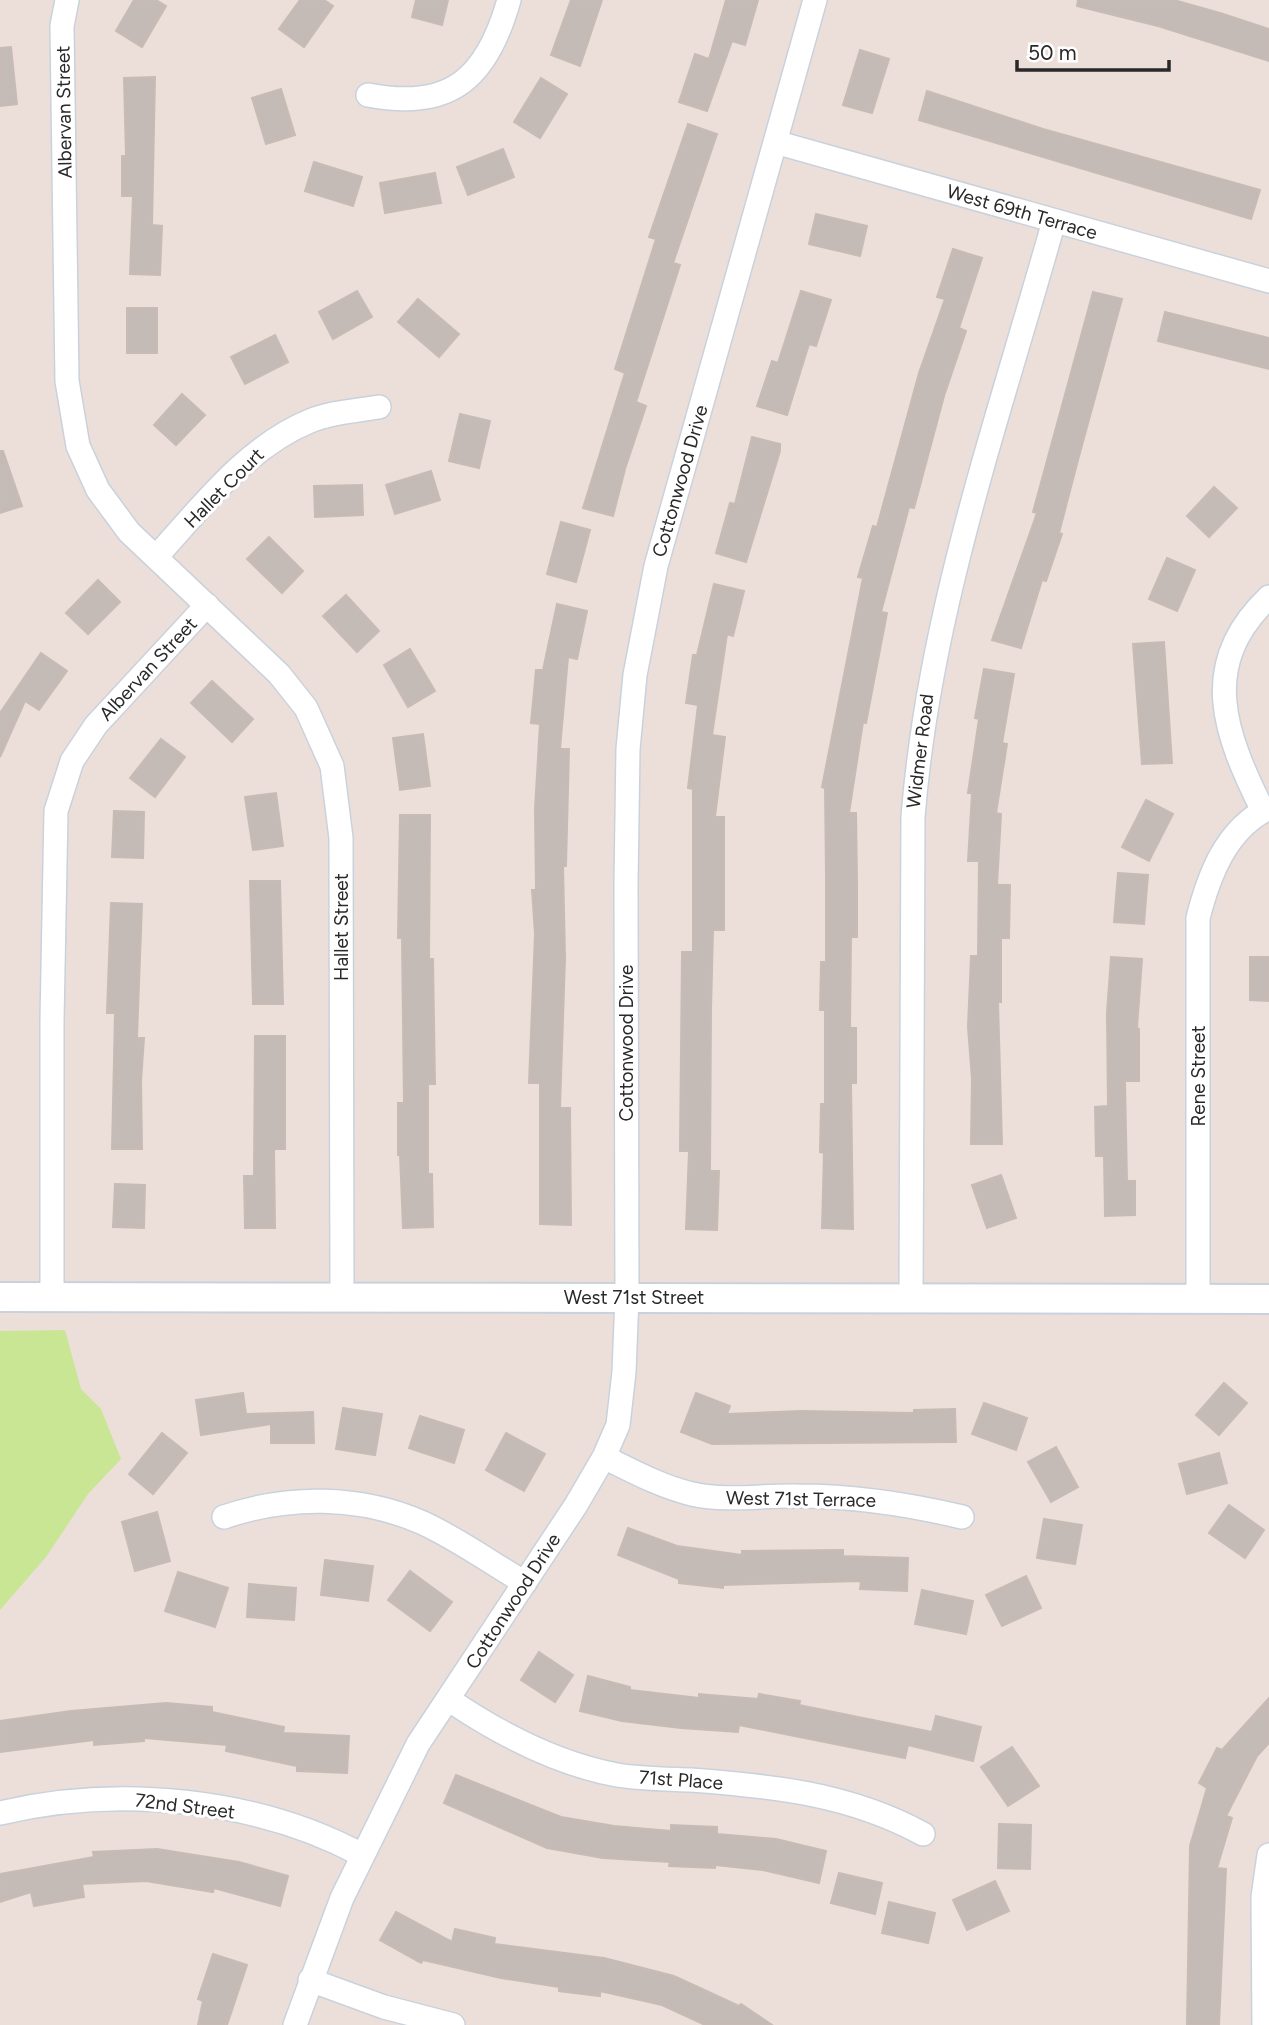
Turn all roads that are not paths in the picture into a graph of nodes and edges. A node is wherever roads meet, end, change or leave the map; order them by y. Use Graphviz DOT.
graph roads {
  1 [pos="67,0"];
  2 [pos="509,0"];
  3 [pos="815,0"];
  4 [pos="368,94"];
  5 [pos="775,142"];
  6 [pos="1054,221"];
  7 [pos="1269,281"];
  8 [pos="379,407"];
  9 [pos="156,557"];
  10 [pos="1269,597"];
  11 [pos="207,605"];
  12 [pos="1266,810"];
  13 [pos="342,1296"];
  14 [pos="0,1297"];
  15 [pos="52,1297"];
  16 [pos="627,1297"];
  17 [pos="911,1298"];
  18 [pos="1198,1298"];
  19 [pos="1269,1298"];
  20 [pos="604,1458"];
  21 [pos="224,1517"];
  22 [pos="962,1517"];
  23 [pos="525,1583"];
  24 [pos="448,1699"];
  25 [pos="0,1813"];
  26 [pos="923,1834"];
  27 [pos="362,1855"];
  28 [pos="1269,1855"];
  29 [pos="310,1980"];
  30 [pos="295,2025"];
  31 [pos="453,2025"];
  32 [pos="1264,2025"];
  1 -- 9 [label="street, Albervan Street"];
  2 -- 4 [label="street"];
  3 -- 5 [label="street, Cottonwood Drive"];
  5 -- 6 [label="street, West 69th Terrace"];
  5 -- 16 [label="street, Cottonwood Drive"];
  6 -- 7 [label="street, West 69th Terrace"];
  6 -- 17 [label="street, Widmer Road"];
  8 -- 9 [label="street, Hallet Court"];
  9 -- 11 [label="street, Albervan Street"];
  10 -- 12 [label="street"];
  11 -- 13 [label="street, Hallet Street"];
  11 -- 15 [label="street, Albervan Street"];
  12 -- 18 [label="street, Rene Street"];
  13 -- 15 [label="street, West 71st Street"];
  13 -- 16 [label="street, West 71st Street"];
  14 -- 15 [label="street, West 71st Street"];
  16 -- 17 [label="street, West 71st Street"];
  16 -- 20 [label="street, Cottonwood Drive"];
  17 -- 18 [label="street, West 71st Street"];
  18 -- 19 [label="street, West 71st Street"];
  20 -- 22 [label="street, West 71st Terrace"];
  20 -- 23 [label="street, Cottonwood Drive"];
  21 -- 23 [label="street"];
  23 -- 24 [label="street, Cottonwood Drive"];
  24 -- 26 [label="street, 71st Place"];
  24 -- 27 [label="street, Cottonwood Drive"];
  25 -- 27 [label="street, 72nd Street"];
  27 -- 29 [label="street, Cottonwood Drive"];
  28 -- 32 [label="street"];
  29 -- 30 [label="street, Cottonwood Drive"];
  29 -- 31 [label="street"];
}
